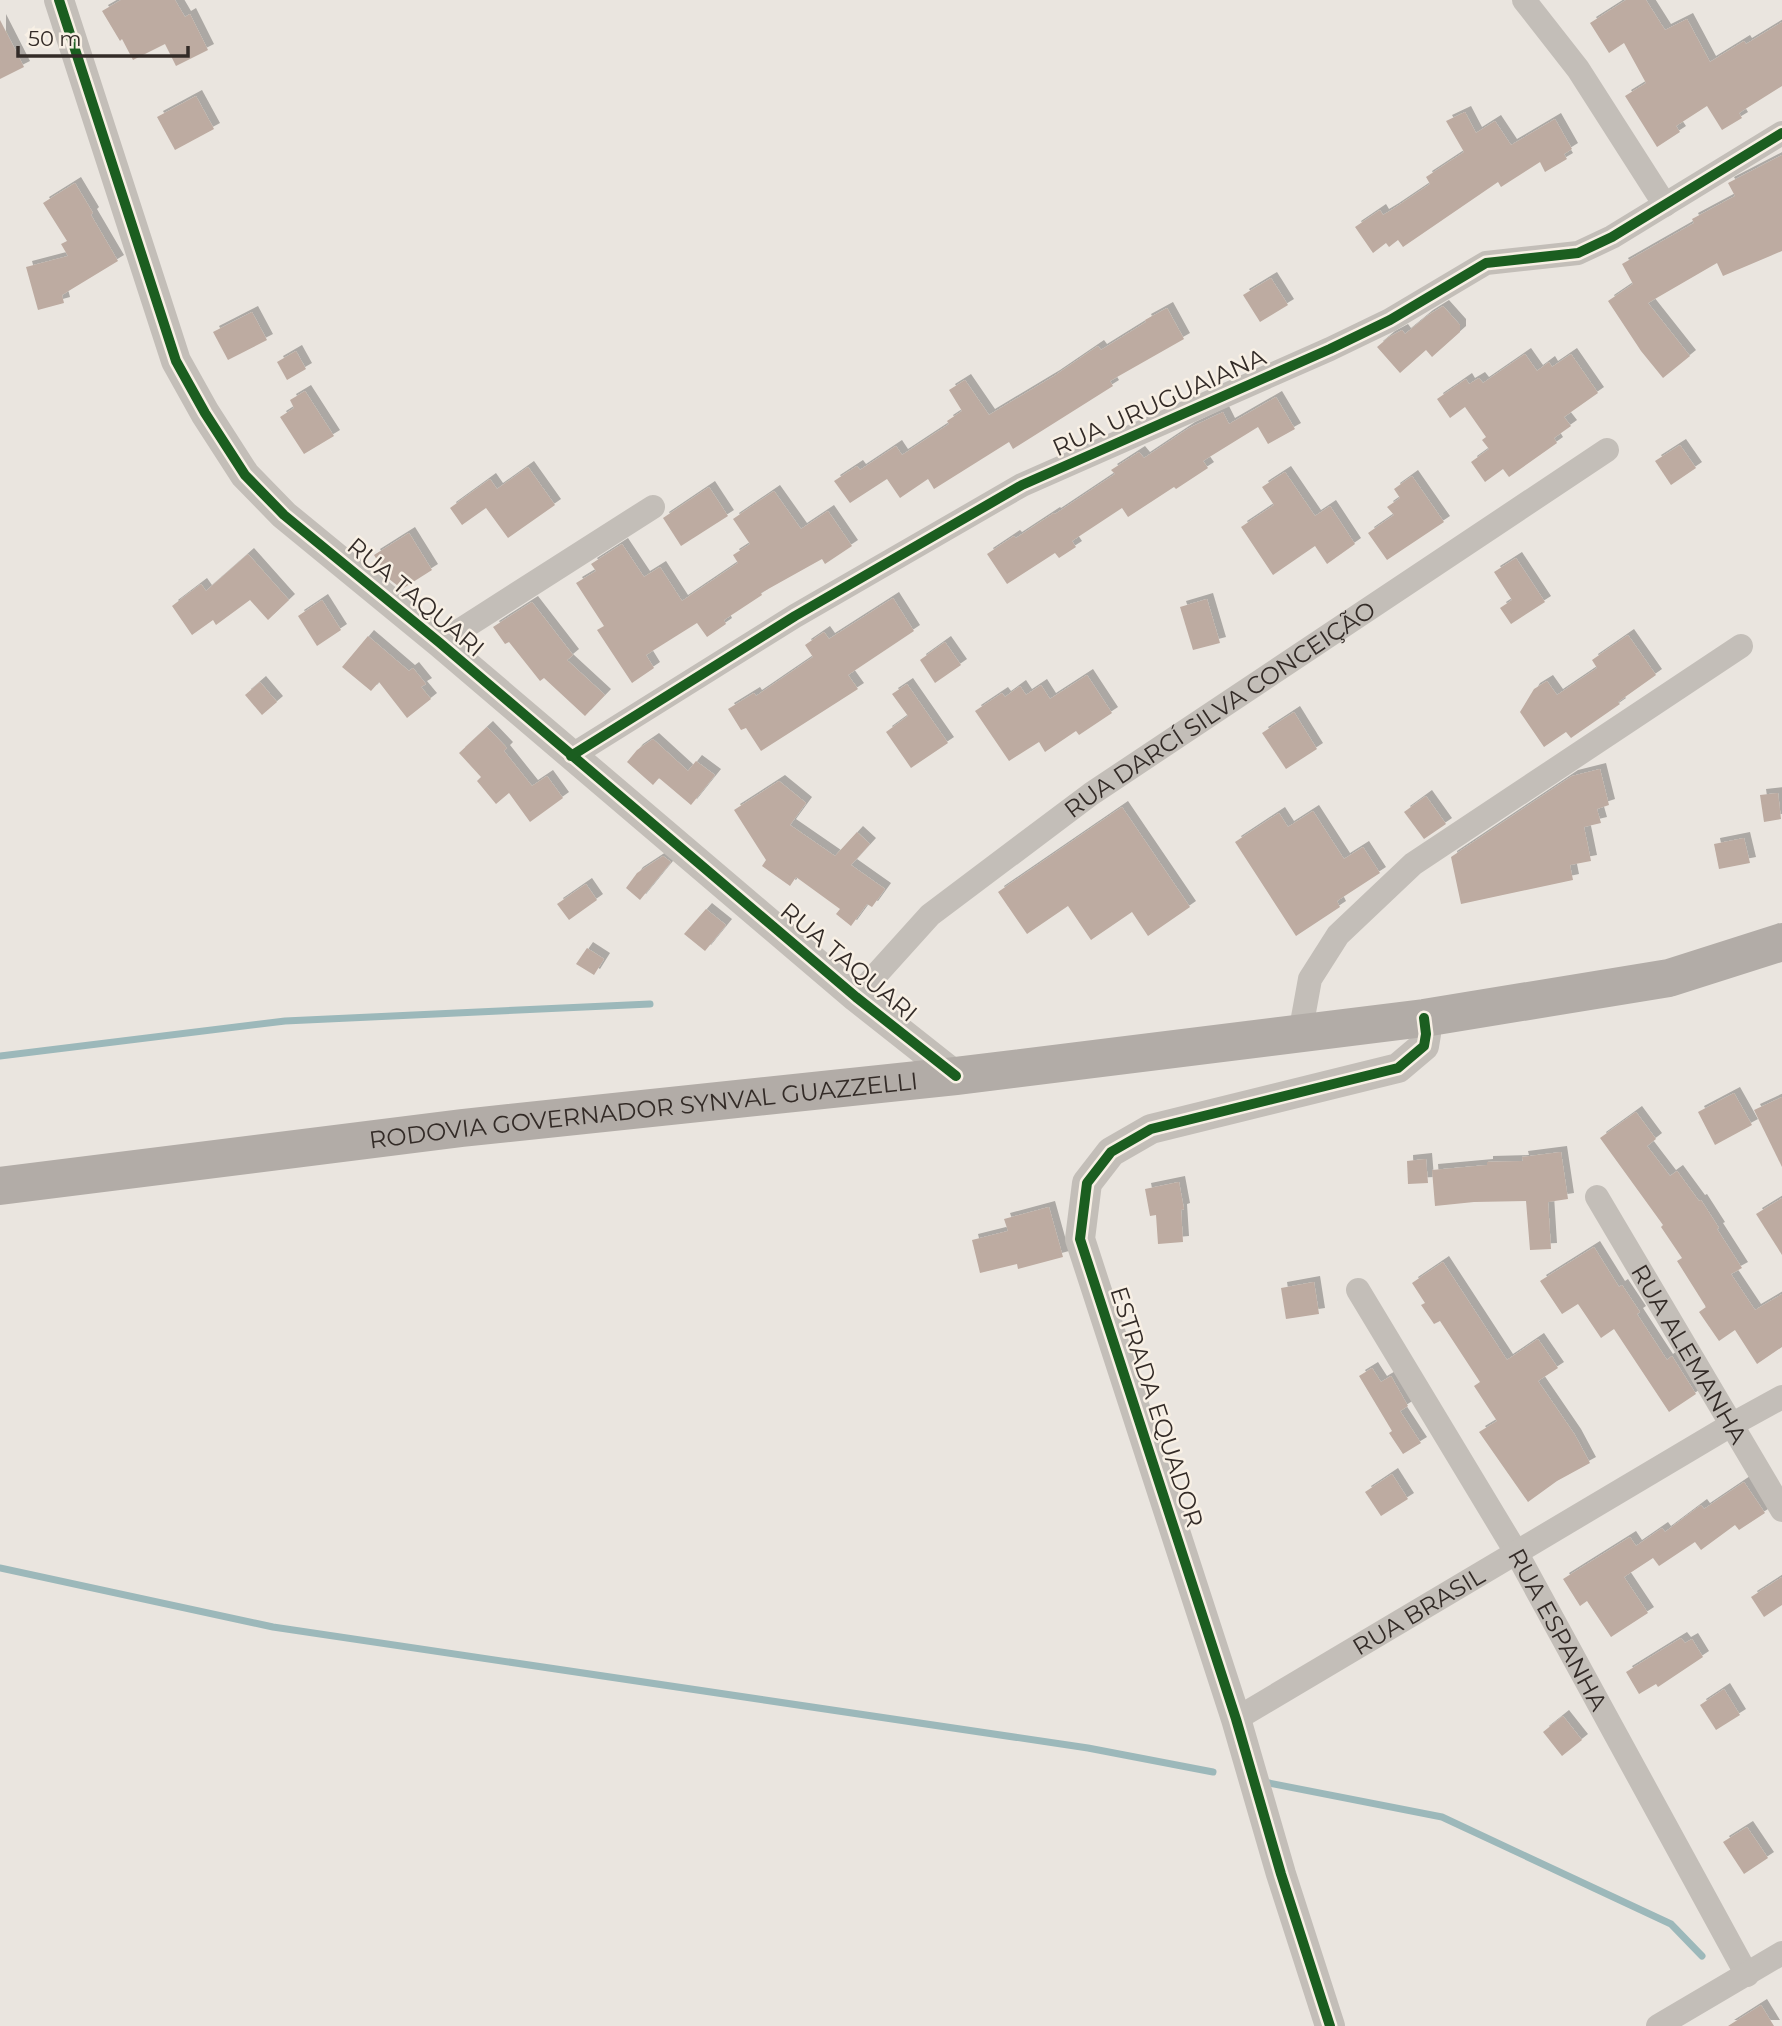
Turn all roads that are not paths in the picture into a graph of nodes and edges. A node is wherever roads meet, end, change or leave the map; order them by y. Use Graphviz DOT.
graph roads {
  1 [pos="59,0"];
  2 [pos="1524,0"];
  3 [pos="1782,133"];
  4 [pos="1665,205"];
  5 [pos="1607,450"];
  6 [pos="653,507"];
  7 [pos="440,643"];
  8 [pos="1741,646"];
  9 [pos="571,756"];
  10 [pos="1782,943"];
  11 [pos="856,997"];
  12 [pos="1424,1018"];
  13 [pos="1300,1034"];
  14 [pos="956,1076"];
  15 [pos="0,1186"];
  16 [pos="1597,1197"];
  17 [pos="1358,1290"];
  18 [pos="1782,1397"];
  19 [pos="1731,1425"];
  20 [pos="1782,1510"];
  21 [pos="1517,1552"];
  22 [pos="1236,1719"];
  23 [pos="1782,1953"];
  24 [pos="1747,1975"];
  25 [pos="1330,2026"];
  26 [pos="1658,2026"];
  1 -- 7 [label="street, RUA TAQUARI"];
  2 -- 4 [label="street"];
  3 -- 4 [label="street, RUA URUGUAIANA"];
  4 -- 9 [label="street, RUA URUGUAIANA"];
  5 -- 11 [label="street, RUA DARCÍ SILVA CONCEIÇÃO"];
  6 -- 7 [label="street"];
  7 -- 9 [label="street, RUA TAQUARI"];
  8 -- 13 [label="street"];
  9 -- 11 [label="street, RUA TAQUARI"];
  10 -- 12 [label="main road, RODOVIA GOVERNADOR SYNVAL GUAZZELLI"];
  11 -- 14 [label="street, RUA TAQUARI"];
  12 -- 13 [label="main road, RODOVIA GOVERNADOR SYNVAL GUAZZELLI"];
  12 -- 22 [label="street, ESTRADA EQUADOR"];
  13 -- 14 [label="main road, RODOVIA GOVERNADOR SYNVAL GUAZZELLI"];
  14 -- 15 [label="main road, RODOVIA GOVERNADOR SYNVAL GUAZZELLI"];
  16 -- 19 [label="street, RUA ALEMANHA"];
  17 -- 21 [label="street, RUA ESPANHA"];
  18 -- 19 [label="street, RUA BRASIL"];
  19 -- 20 [label="street, RUA ALEMANHA"];
  19 -- 21 [label="street, RUA BRASIL"];
  21 -- 22 [label="street, RUA BRASIL"];
  21 -- 24 [label="street, RUA ESPANHA"];
  22 -- 25 [label="street, ESTRADA EQUADOR"];
  23 -- 24 [label="street"];
  24 -- 26 [label="street"];
}
